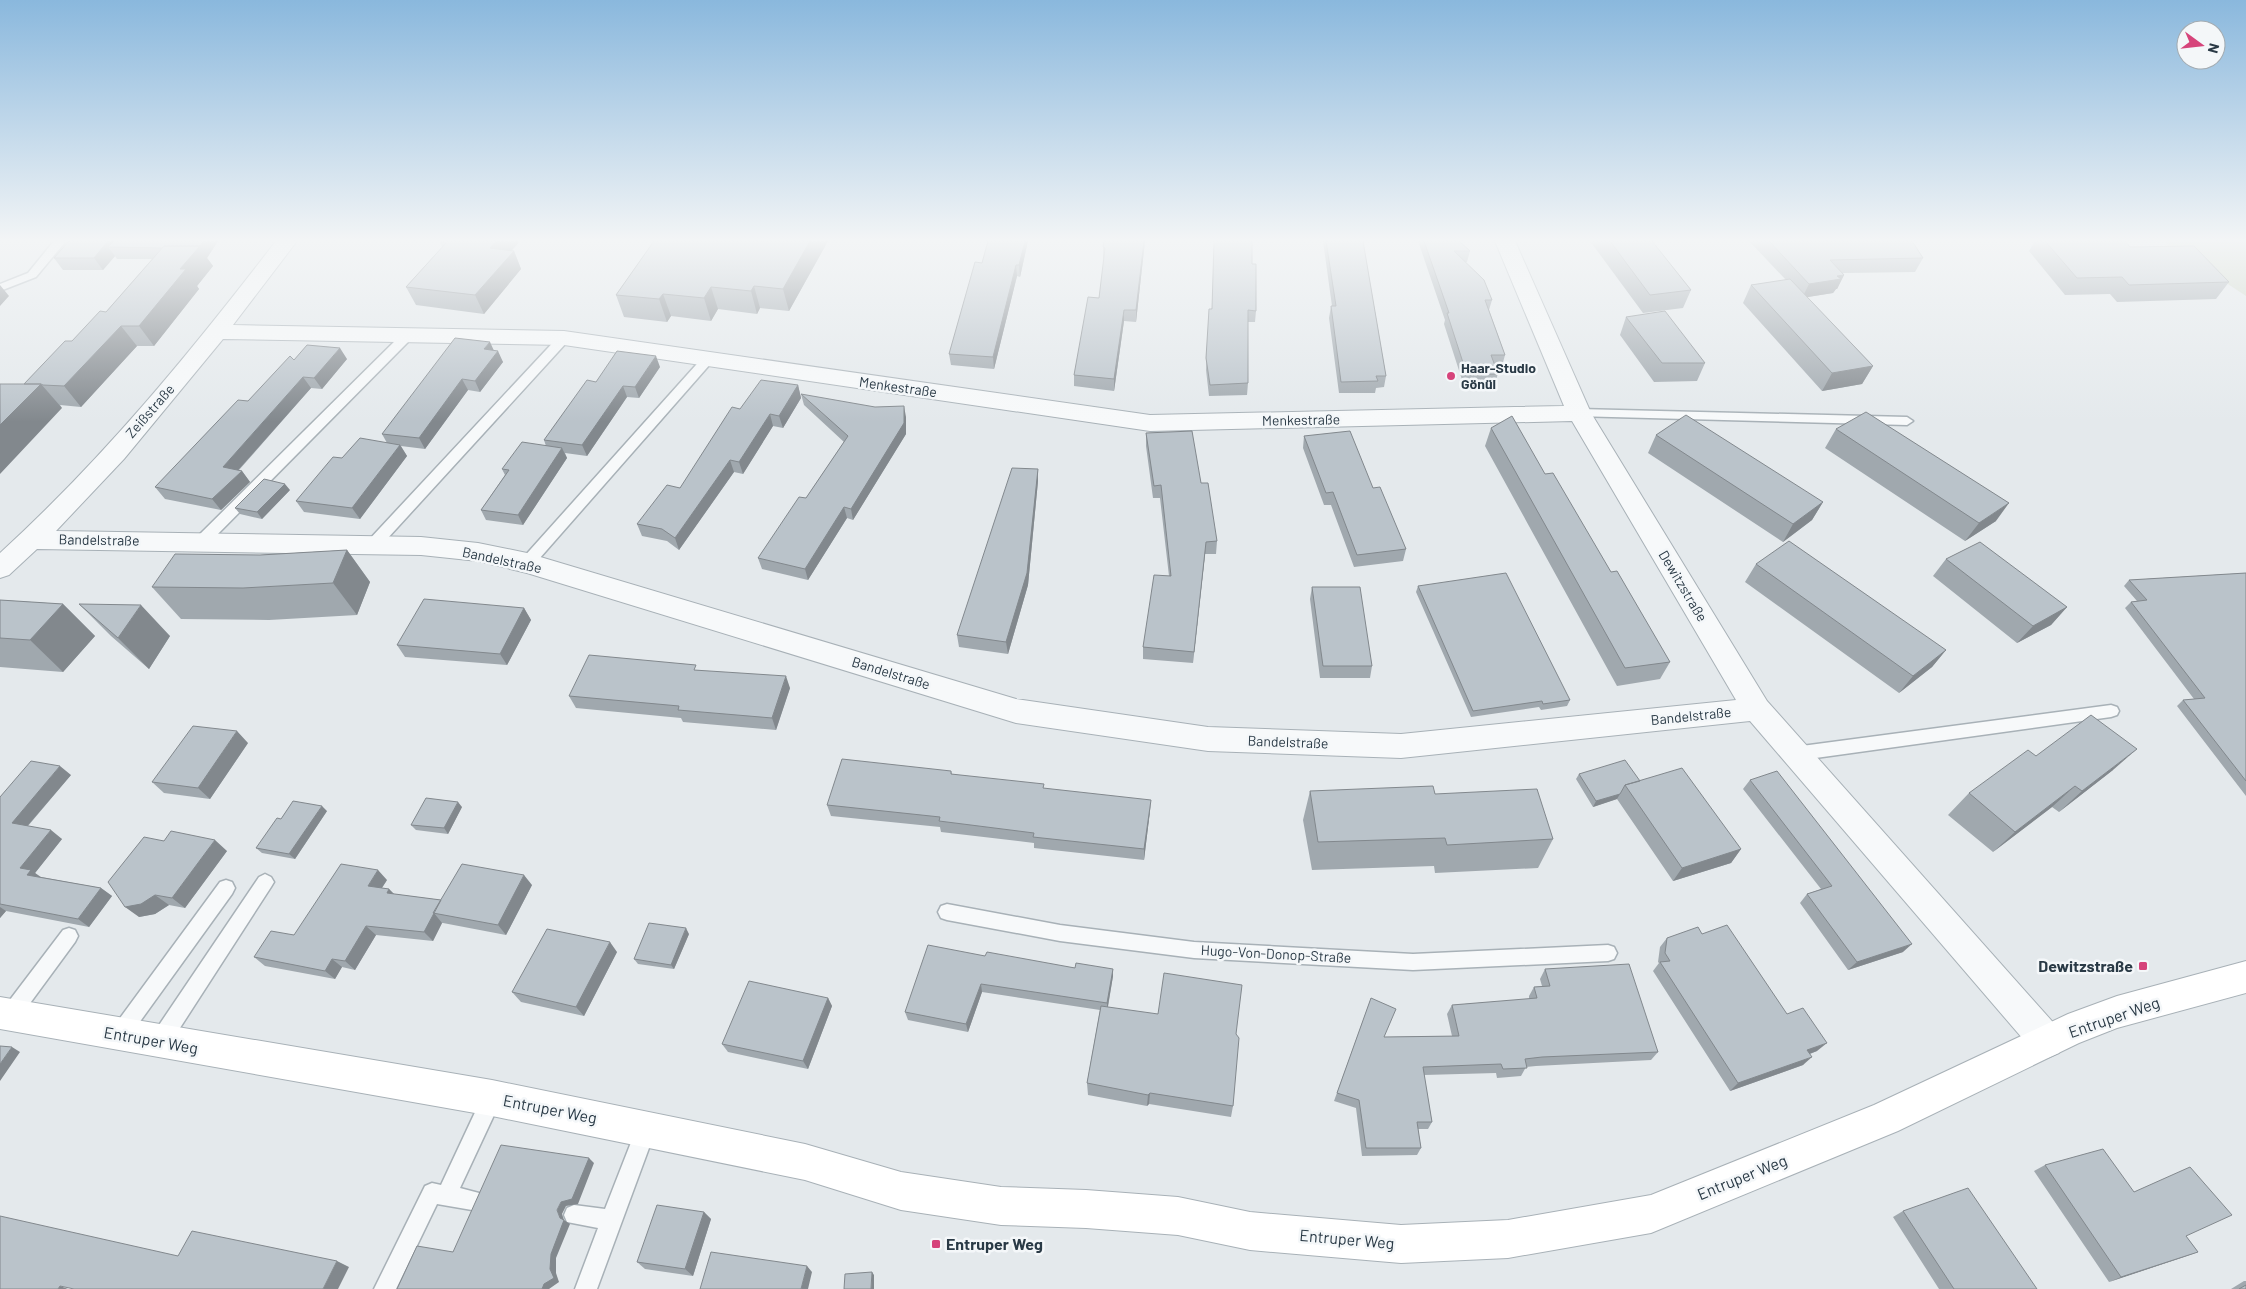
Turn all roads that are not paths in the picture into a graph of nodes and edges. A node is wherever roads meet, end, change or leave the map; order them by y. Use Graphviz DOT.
graph roads {
  1 [pos="242,301"];
  2 [pos="1531,301"];
  3 [pos="219,332"];
  4 [pos="407,336"];
  5 [pos="564,338"];
  6 [pos="708,359"];
  7 [pos="1579,413"];
  8 [pos="1907,421"];
  9 [pos="33,540"];
  10 [pos="201,542"];
  11 [pos="371,547"];
  12 [pos="527,563"];
  13 [pos="0,568"];
  14 [pos="1756,709"];
  15 [pos="2111,711"];
  16 [pos="1794,754"];
  17 [pos="265,882"];
  18 [pos="226,888"];
  19 [pos="947,912"];
  20 [pos="69,936"];
  21 [pos="1608,953"];
  22 [pos="2246,978"];
  23 [pos="5,1014"];
  24 [pos="120,1035"];
  25 [pos="2047,1041"];
  26 [pos="159,1042"];
  27 [pos="492,1098"];
  28 [pos="646,1128"];
  29 [pos="446,1196"];
  30 [pos="472,1200"];
  31 [pos="574,1215"];
  32 [pos="612,1220"];
  33 [pos="385,1289"];
  34 [pos="586,1289"];
  1 -- 3 [label="street, Zeißstraße"];
  2 -- 7 [label="street, Dewitzstraße"];
  3 -- 4 [label="street, Menkestraße"];
  3 -- 9 [label="street, Zeißstraße"];
  4 -- 5 [label="street, Menkestraße"];
  4 -- 10 [label="lane"];
  5 -- 6 [label="street, Menkestraße"];
  5 -- 11 [label="lane"];
  6 -- 7 [label="street, Menkestraße"];
  6 -- 12 [label="lane"];
  7 -- 8 [label="lane"];
  7 -- 14 [label="street, Dewitzstraße"];
  9 -- 10 [label="street, Bandelstraße"];
  9 -- 13 [label="street, Zeißstraße"];
  10 -- 11 [label="street, Bandelstraße"];
  11 -- 12 [label="street, Bandelstraße"];
  12 -- 14 [label="street, Bandelstraße"];
  14 -- 16 [label="street, Dewitzstraße"];
  15 -- 16 [label="lane"];
  16 -- 25 [label="street, Dewitzstraße"];
  17 -- 26 [label="lane"];
  18 -- 24 [label="lane"];
  19 -- 21 [label="lane, Hugo-Von-Donop-Straße"];
  20 -- 23 [label="lane"];
  22 -- 25 [label="main road, Entruper Weg"];
  23 -- 24 [label="main road, Entruper Weg"];
  24 -- 26 [label="main road, Entruper Weg"];
  25 -- 28 [label="main road, Entruper Weg"];
  26 -- 27 [label="main road, Entruper Weg"];
  27 -- 28 [label="main road, Entruper Weg"];
  27 -- 29 [label="lane"];
  28 -- 32 [label="lane"];
  29 -- 30 [label="lane"];
  29 -- 33 [label="lane"];
  31 -- 32 [label="lane"];
  32 -- 34 [label="lane"];
}
